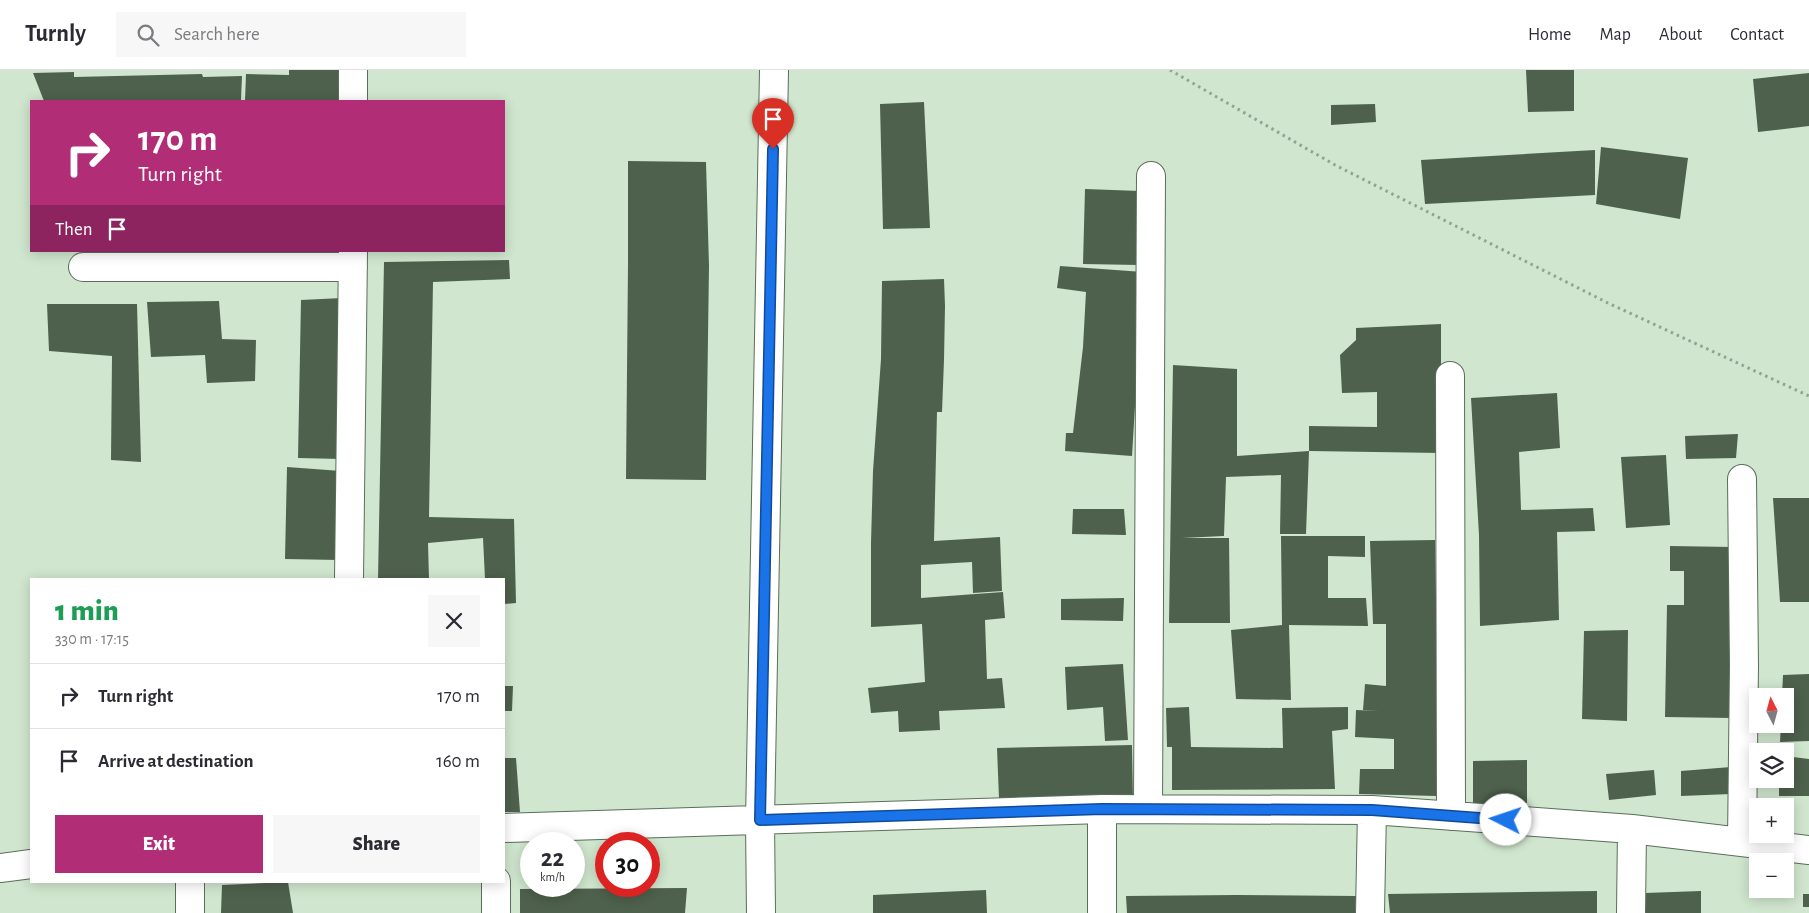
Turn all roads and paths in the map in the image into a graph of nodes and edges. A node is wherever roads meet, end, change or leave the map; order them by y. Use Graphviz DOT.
graph roads {
  1 [pos="353,70"];
  2 [pos="774,70"];
  3 [pos="1170,70"];
  4 [pos="353,100"];
  5 [pos="1151,176"];
  6 [pos="353,259"];
  7 [pos="83,268"];
  8 [pos="1450,376"];
  9 [pos="1809,396"];
  10 [pos="1742,479"];
  11 [pos="348,578"];
  12 [pos="1102,809"];
  13 [pos="1148,809"];
  14 [pos="1372,810"];
  15 [pos="1451,816"];
  16 [pos="760,820"];
  17 [pos="505,828"];
  18 [pos="1632,829"];
  19 [pos="1742,842"];
  20 [pos="1809,850"];
  21 [pos="30,864"];
  22 [pos="0,868"];
  23 [pos="190,883"];
  24 [pos="496,883"];
  25 [pos="190,913"];
  26 [pos="496,913"];
  27 [pos="761,913"];
  28 [pos="1102,913"];
  29 [pos="1370,913"];
  30 [pos="1631,913"];
  1 -- 4 [label="street"];
  2 -- 16 [label="street"];
  3 -- 9 [label="path"];
  5 -- 13 [label="street"];
  6 -- 7 [label="street"];
  6 -- 11 [label="street"];
  8 -- 15 [label="street"];
  10 -- 19 [label="street"];
  12 -- 13 [label="street"];
  12 -- 16 [label="street"];
  12 -- 28 [label="street"];
  13 -- 14 [label="street"];
  14 -- 15 [label="street"];
  14 -- 29 [label="street"];
  15 -- 18 [label="street"];
  16 -- 17 [label="street"];
  16 -- 27 [label="street"];
  18 -- 19 [label="street"];
  18 -- 30 [label="street"];
  19 -- 20 [label="street"];
  21 -- 22 [label="street"];
  23 -- 25 [label="street"];
  24 -- 26 [label="street"];
}
